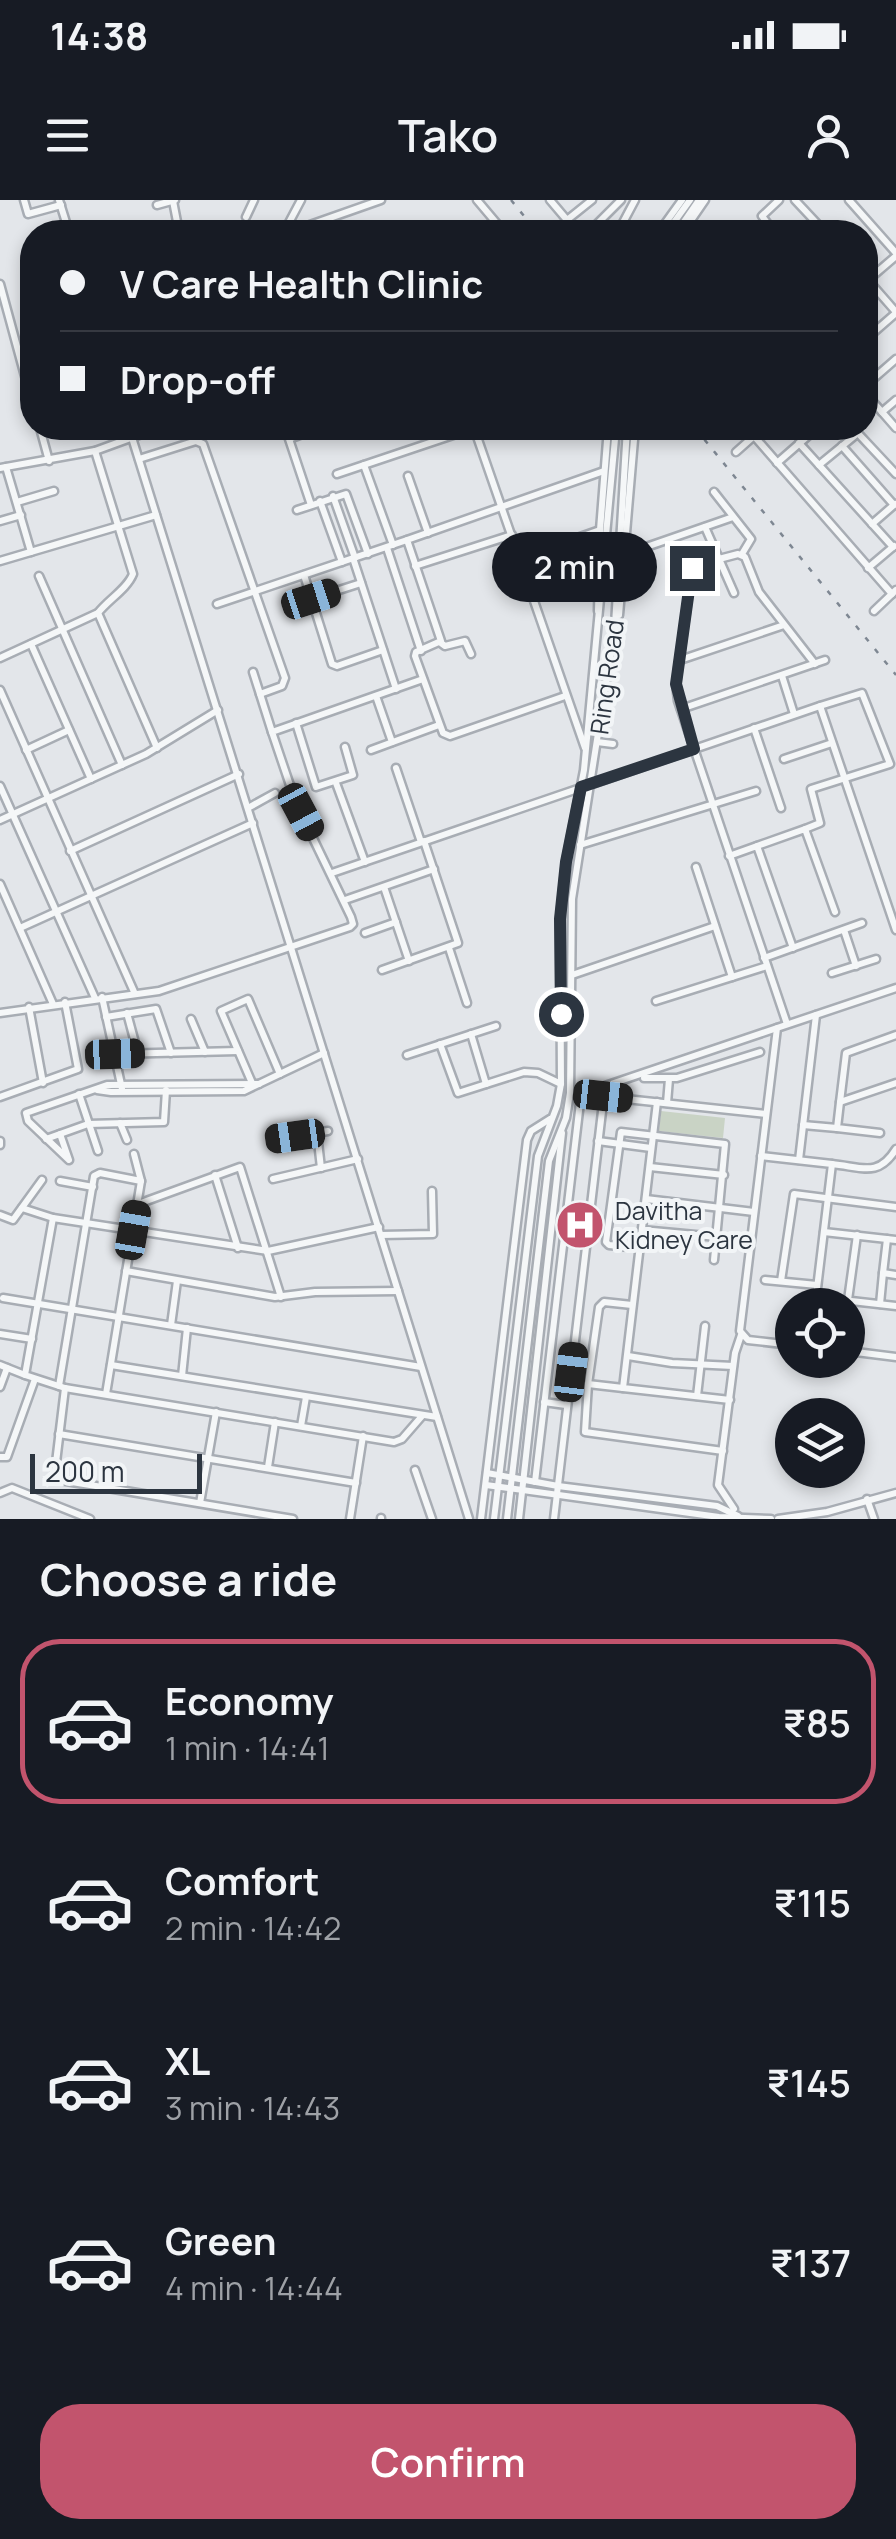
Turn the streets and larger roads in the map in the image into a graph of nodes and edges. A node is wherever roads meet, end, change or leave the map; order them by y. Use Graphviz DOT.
graph roads {
  1 [pos="24,200"];
  2 [pos="254,200"];
  3 [pos="380,200"];
  4 [pos="477,200"];
  5 [pos="592,200"];
  6 [pos="780,200"];
  7 [pos="795,200"];
  8 [pos="849,200"];
  9 [pos="175,201"];
  10 [pos="553,201"];
  11 [pos="60,202"];
  12 [pos="157,205"];
  13 [pos="246,217"];
  14 [pos="322,220"];
  15 [pos="494,220"];
  16 [pos="765,220"];
  17 [pos="814,220"];
  18 [pos="866,220"];
  19 [pos="878,233"];
  20 [pos="896,254"];
  21 [pos="0,284"];
  22 [pos="878,291"];
  23 [pos="896,312"];
  24 [pos="20,358"];
  25 [pos="896,358"];
  26 [pos="878,377"];
  27 [pos="896,400"];
  28 [pos="878,407"];
  29 [pos="882,412"];
  30 [pos="896,428"];
  31 [pos="43,440"];
  32 [pos="130,440"];
  33 [pos="133,440"];
  34 [pos="289,440"];
  35 [pos="438,440"];
  36 [pos="478,440"];
  37 [pos="607,440"];
  38 [pos="615,440"];
  39 [pos="626,440"];
  40 [pos="634,440"];
  41 [pos="750,440"];
  42 [pos="757,440"];
  43 [pos="804,440"];
  44 [pos="847,440"];
  45 [pos="865,440"];
  46 [pos="799,444"];
  47 [pos="842,446"];
  48 [pos="95,450"];
  49 [pos="736,452"];
  50 [pos="139,460"];
  51 [pos="49,461"];
  52 [pos="777,463"];
  53 [pos="364,465"];
  54 [pos="820,465"];
  55 [pos="3,468"];
  56 [pos="604,471"];
  57 [pos="337,474"];
  58 [pos="896,474"];
  59 [pos="408,476"];
  60 [pos="54,491"];
  61 [pos="714,492"];
  62 [pos="333,496"];
  63 [pos="320,501"];
  64 [pos="17,502"];
  65 [pos="310,504"];
  66 [pos="895,504"];
  67 [pos="502,506"];
  68 [pos="297,510"];
  69 [pos="21,515"];
  70 [pos="156,515"];
  71 [pos="733,517"];
  72 [pos="0,521"];
  73 [pos="872,524"];
  74 [pos="118,527"];
  75 [pos="705,527"];
  76 [pos="600,530"];
  77 [pos="428,533"];
  78 [pos="512,535"];
  79 [pos="406,540"];
  80 [pos="894,545"];
  81 [pos="390,546"];
  82 [pos="31,552"];
  83 [pos="368,554"];
  84 [pos="626,554"];
  85 [pos="742,554"];
  86 [pos="354,558"];
  87 [pos="520,558"];
  88 [pos="719,559"];
  89 [pos="0,561"];
  90 [pos="342,562"];
  91 [pos="416,566"];
  92 [pos="692,568"];
  93 [pos="868,568"];
  94 [pos="304,575"];
  95 [pos="40,576"];
  96 [pos="361,583"];
  97 [pos="256,591"];
  98 [pos="894,592"];
  99 [pos="734,593"];
  100 [pos="311,599"];
  101 [pos="217,604"];
  102 [pos="874,611"];
  103 [pos="98,614"];
  104 [pos="600,622"];
  105 [pos="784,624"];
  106 [pos="616,625"];
  107 [pos="62,630"];
  108 [pos="441,643"];
  109 [pos="30,644"];
  110 [pos="384,650"];
  111 [pos="421,651"];
  112 [pos="471,654"];
  113 [pos="0,658"];
  114 [pos="680,660"];
  115 [pos="826,660"];
  116 [pos="815,664"];
  117 [pos="253,672"];
  118 [pos="782,676"];
  119 [pos="423,680"];
  120 [pos="396,689"];
  121 [pos="0,690"];
  122 [pos="260,694"];
  123 [pos="376,696"];
  124 [pos="565,696"];
  125 [pos="820,706"];
  126 [pos="218,710"];
  127 [pos="681,710"];
  128 [pos="794,714"];
  129 [pos="296,723"];
  130 [pos="439,725"];
  131 [pos="754,728"];
  132 [pos="69,730"];
  133 [pos="272,732"];
  134 [pos="392,742"];
  135 [pos="597,742"];
  136 [pos="832,743"];
  137 [pos="613,744"];
  138 [pos="345,747"];
  139 [pos="157,748"];
  140 [pos="694,749"];
  141 [pos="26,750"];
  142 [pos="371,750"];
  143 [pos="586,750"];
  144 [pos="784,758"];
  145 [pos="122,765"];
  146 [pos="396,768"];
  147 [pos="239,774"];
  148 [pos="844,778"];
  149 [pos="91,779"];
  150 [pos="336,782"];
  151 [pos="591,784"];
  152 [pos="0,786"];
  153 [pos="581,787"];
  154 [pos="756,791"];
  155 [pos="276,793"];
  156 [pos="48,798"];
  157 [pos="712,805"];
  158 [pos="248,808"];
  159 [pos="782,808"];
  160 [pos="12,814"];
  161 [pos="0,820"];
  162 [pos="252,823"];
  163 [pos="805,830"];
  164 [pos="422,842"];
  165 [pos="580,845"];
  166 [pos="758,846"];
  167 [pos="70,851"];
  168 [pos="729,856"];
  169 [pos="364,862"];
  170 [pos="696,867"];
  171 [pos="434,869"];
  172 [pos="332,873"];
  173 [pos="0,884"];
  174 [pos="384,887"];
  175 [pos="90,896"];
  176 [pos="344,900"];
  177 [pos="56,911"];
  178 [pos="835,912"];
  179 [pos="396,922"];
  180 [pos="862,923"];
  181 [pos="714,926"];
  182 [pos="20,928"];
  183 [pos="844,930"];
  184 [pos="896,930"];
  185 [pos="365,933"];
  186 [pos="290,948"];
  187 [pos="450,948"];
  188 [pos="793,948"];
  189 [pos="876,959"];
  190 [pos="409,961"];
  191 [pos="766,962"];
  192 [pos="856,966"];
  193 [pos="382,970"];
  194 [pos="832,973"];
  195 [pos="572,975"];
  196 [pos="732,977"];
  197 [pos="895,991"];
  198 [pos="135,994"];
  199 [pos="99,998"];
  200 [pos="656,1001"];
  201 [pos="65,1002"];
  202 [pos="467,1003"];
  203 [pos="53,1004"];
  204 [pos="29,1007"];
  205 [pos="0,1012"];
  206 [pos="127,1014"];
  207 [pos="816,1015"];
  208 [pos="106,1017"];
  209 [pos="192,1019"];
  210 [pos="787,1024"];
  211 [pos="496,1026"];
  212 [pos="777,1028"];
  213 [pos="470,1034"];
  214 [pos="896,1035"];
  215 [pos="440,1044"];
  216 [pos="238,1051"];
  217 [pos="205,1052"];
  218 [pos="760,1052"];
  219 [pos="171,1053"];
  220 [pos="324,1053"];
  221 [pos="115,1054"];
  222 [pos="138,1054"];
  223 [pos="407,1055"];
  224 [pos="280,1074"];
  225 [pos="644,1078"];
  226 [pos="669,1079"];
  227 [pos="43,1082"];
  228 [pos="896,1082"];
  229 [pos="255,1084"];
  230 [pos="486,1084"];
  231 [pos="562,1084"];
  232 [pos="122,1088"];
  233 [pos="165,1088"];
  234 [pos="570,1093"];
  235 [pos="79,1094"];
  236 [pos="581,1094"];
  237 [pos="603,1096"];
  238 [pos="0,1098"];
  239 [pos="657,1102"];
  240 [pos="840,1102"];
  241 [pos="667,1103"];
  242 [pos="766,1114"];
  243 [pos="551,1118"];
  244 [pos="120,1122"];
  245 [pos="88,1124"];
  246 [pos="803,1125"];
  247 [pos="562,1127"];
  248 [pos="836,1128"];
  249 [pos="328,1131"];
  250 [pos="317,1133"];
  251 [pos="880,1133"];
  252 [pos="60,1134"];
  253 [pos="653,1135"];
  254 [pos="46,1138"];
  255 [pos="273,1139"];
  256 [pos="127,1140"];
  257 [pos="598,1140"];
  258 [pos="617,1143"];
  259 [pos="652,1148"];
  260 [pos="896,1149"];
  261 [pos="98,1150"];
  262 [pos="134,1154"];
  263 [pos="761,1156"];
  264 [pos="358,1159"];
  265 [pos="800,1160"];
  266 [pos="832,1164"];
  267 [pos="650,1167"];
  268 [pos="320,1168"];
  269 [pos="724,1174"];
  270 [pos="214,1175"];
  271 [pos="273,1179"];
  272 [pos="42,1180"];
  273 [pos="60,1181"];
  274 [pos="141,1181"];
  275 [pos="93,1187"];
  276 [pos="432,1191"];
  277 [pos="646,1199"];
  278 [pos="828,1199"];
  279 [pos="138,1204"];
  280 [pos="720,1207"];
  281 [pos="896,1207"];
  282 [pos="22,1208"];
  283 [pos="754,1212"];
  284 [pos="0,1215"];
  285 [pos="53,1218"];
  286 [pos="86,1223"];
  287 [pos="133,1230"];
  288 [pos="642,1230"];
  289 [pos="380,1231"];
  290 [pos="824,1232"];
  291 [pos="857,1235"];
  292 [pos="716,1237"];
  293 [pos="891,1239"];
  294 [pos="238,1248"];
  295 [pos="640,1248"];
  296 [pos="268,1251"];
  297 [pos="714,1260"];
  298 [pos="126,1271"];
  299 [pos="883,1274"];
  300 [pos="896,1275"];
  301 [pos="766,1280"];
  302 [pos="177,1281"];
  303 [pos="781,1281"];
  304 [pos="817,1285"];
  305 [pos="817,1288"];
  306 [pos="850,1288"];
  307 [pos="545,1289"];
  308 [pos="558,1290"];
  309 [pos="398,1291"];
  310 [pos="281,1297"];
  311 [pos="3,1298"];
  312 [pos="865,1302"];
  313 [pos="40,1304"];
  314 [pos="880,1304"];
  315 [pos="632,1306"];
  316 [pos="896,1306"];
  317 [pos="72,1309"];
  318 [pos="119,1316"];
  319 [pos="172,1325"];
  320 [pos="704,1326"];
  321 [pos="187,1328"];
  322 [pos="0,1334"];
  323 [pos="741,1335"];
  324 [pos="32,1339"];
  325 [pos="775,1343"];
  326 [pos="865,1353"];
  327 [pos="628,1356"];
  328 [pos="896,1356"];
  329 [pos="111,1364"];
  330 [pos="701,1365"];
  331 [pos="733,1366"];
  332 [pos="4,1367"];
  333 [pos="422,1367"];
  334 [pos="25,1376"];
  335 [pos="182,1376"];
  336 [pos="35,1378"];
  337 [pos="588,1384"];
  338 [pos="0,1387"];
  339 [pos="62,1387"];
  340 [pos="498,1387"];
  341 [pos="623,1388"];
  342 [pos="510,1390"];
  343 [pos="106,1394"];
  344 [pos="697,1396"];
  345 [pos="306,1397"];
  346 [pos="730,1400"];
  347 [pos="544,1402"];
  348 [pos="566,1406"];
  349 [pos="216,1412"];
  350 [pos="422,1416"];
  351 [pos="437,1417"];
  352 [pos="276,1422"];
  353 [pos="301,1426"];
  354 [pos="58,1434"];
  355 [pos="362,1436"];
  356 [pos="723,1451"];
  357 [pos="0,1457"];
  358 [pos="208,1458"];
  359 [pos="268,1467"];
  360 [pos="415,1470"];
  361 [pos="487,1473"];
  362 [pos="499,1475"];
  363 [pos="511,1477"];
  364 [pos="524,1480"];
  365 [pos="534,1482"];
  366 [pos="356,1483"];
  367 [pos="486,1485"];
  368 [pos="498,1486"];
  369 [pos="558,1486"];
  370 [pos="510,1488"];
  371 [pos="522,1491"];
  372 [pos="0,1493"];
  373 [pos="896,1493"];
  374 [pos="556,1498"];
  375 [pos="868,1499"];
  376 [pos="200,1503"];
  377 [pos="639,1507"];
  378 [pos="739,1518"];
  379 [pos="90,1519"];
  380 [pos="293,1519"];
  381 [pos="350,1519"];
  382 [pos="432,1519"];
  383 [pos="469,1519"];
  384 [pos="481,1519"];
  385 [pos="494,1519"];
  386 [pos="506,1519"];
  387 [pos="519,1519"];
  388 [pos="554,1519"];
  389 [pos="638,1519"];
  390 [pos="774,1519"];
  391 [pos="874,1519"];
  1 -- 11 [label="street"];
  2 -- 13 [label="street"];
  3 -- 14 [label="street"];
  4 -- 15 [label="street"];
  5 -- 10 [label="street"];
  6 -- 16 [label="street"];
  7 -- 17 [label="street"];
  8 -- 18 [label="street"];
  9 -- 12 [label="street"];
  19 -- 20 [label="street"];
  21 -- 24 [label="street"];
  22 -- 23 [label="street"];
  25 -- 26 [label="street"];
  27 -- 29 [label="street"];
  28 -- 29 [label="street"];
  29 -- 30 [label="street"];
  31 -- 51 [label="street"];
  32 -- 48 [label="street"];
  33 -- 50 [label="street"];
  34 -- 65 [label="street"];
  35 -- 53 [label="street"];
  36 -- 67 [label="street"];
  37 -- 56 [label="street"];
  38 -- 104 [label="street, Ring Road"];
  39 -- 106 [label="street, Ring Road"];
  40 -- 84 [label="street"];
  41 -- 49 [label="street"];
  42 -- 52 [label="street"];
  43 -- 46 [label="street"];
  44 -- 47 [label="street"];
  45 -- 58 [label="street"];
  46 -- 52 [label="street"];
  46 -- 54 [label="street"];
  47 -- 54 [label="street"];
  47 -- 66 [label="street"];
  48 -- 51 [label="street"];
  48 -- 74 [label="street"];
  50 -- 70 [label="street"];
  50 -- 97 [label="street"];
  51 -- 55 [label="street"];
  52 -- 93 [label="street"];
  53 -- 57 [label="street"];
  53 -- 81 [label="street"];
  54 -- 73 [label="street"];
  55 -- 64 [label="street"];
  56 -- 67 [label="street"];
  56 -- 76 [label="street"];
  59 -- 77 [label="street"];
  60 -- 64 [label="street"];
  61 -- 71 [label="street"];
  62 -- 63 [label="street"];
  62 -- 83 [label="street"];
  62 -- 86 [label="street"];
  63 -- 65 [label="street"];
  63 -- 90 [label="street"];
  64 -- 69 [label="street"];
  65 -- 68 [label="street"];
  66 -- 73 [label="street"];
  67 -- 77 [label="street"];
  67 -- 78 [label="street"];
  69 -- 72 [label="street"];
  69 -- 82 [label="street"];
  70 -- 74 [label="street"];
  70 -- 126 [label="street"];
  71 -- 75 [label="street"];
  71 -- 85 [label="street"];
  73 -- 80 [label="street"];
  74 -- 82 [label="street"];
  74 -- 103 [label="street"];
  75 -- 84 [label="street"];
  75 -- 88 [label="street"];
  76 -- 87 [label="street"];
  76 -- 104 [label="street"];
  77 -- 79 [label="street"];
  78 -- 87 [label="street"];
  78 -- 91 [label="street"];
  79 -- 81 [label="street"];
  79 -- 91 [label="street"];
  80 -- 93 [label="street"];
  81 -- 83 [label="street"];
  81 -- 111 [label="street"];
  82 -- 89 [label="street"];
  83 -- 86 [label="street"];
  84 -- 106 [label="street"];
  85 -- 88 [label="street"];
  85 -- 105 [label="street"];
  86 -- 90 [label="street"];
  86 -- 96 [label="street"];
  87 -- 124 [label="street"];
  88 -- 99 [label="street"];
  90 -- 94 [label="street"];
  91 -- 108 [label="street"];
  92 -- 114 [label="street"];
  93 -- 98 [label="street"];
  94 -- 97 [label="street"];
  94 -- 100 [label="street"];
  95 -- 107 [label="street"];
  96 -- 100 [label="street"];
  96 -- 110 [label="street"];
  97 -- 101 [label="street"];
  97 -- 122 [label="street"];
  98 -- 102 [label="street"];
  100 -- 110 [label="street"];
  103 -- 107 [label="street"];
  103 -- 139 [label="street"];
  104 -- 143 [label="street, Ring Road"];
  105 -- 114 [label="street"];
  105 -- 116 [label="street"];
  106 -- 135 [label="street, Ring Road"];
  107 -- 109 [label="street"];
  107 -- 145 [label="street"];
  108 -- 111 [label="street"];
  108 -- 112 [label="street"];
  109 -- 113 [label="street"];
  109 -- 132 [label="street"];
  110 -- 120 [label="street"];
  111 -- 119 [label="street"];
  114 -- 127 [label="street"];
  115 -- 116 [label="street"];
  116 -- 118 [label="street"];
  117 -- 122 [label="street"];
  118 -- 127 [label="street"];
  118 -- 128 [label="street"];
  119 -- 120 [label="street"];
  119 -- 130 [label="street"];
  120 -- 123 [label="street"];
  121 -- 141 [label="street"];
  122 -- 133 [label="street"];
  123 -- 129 [label="street"];
  123 -- 134 [label="street"];
  124 -- 130 [label="street"];
  124 -- 143 [label="street"];
  125 -- 128 [label="street"];
  125 -- 136 [label="street"];
  125 -- 148 [label="street"];
  126 -- 139 [label="street"];
  126 -- 147 [label="street"];
  127 -- 140 [label="street"];
  128 -- 131 [label="street"];
  129 -- 133 [label="street"];
  129 -- 150 [label="street"];
  130 -- 134 [label="street"];
  131 -- 140 [label="street"];
  131 -- 159 [label="street"];
  132 -- 141 [label="street"];
  132 -- 149 [label="street"];
  133 -- 172 [label="street"];
  134 -- 142 [label="street"];
  135 -- 137 [label="street"];
  135 -- 151 [label="street, Ring Road"];
  136 -- 144 [label="street"];
  136 -- 148 [label="street"];
  138 -- 150 [label="street"];
  139 -- 145 [label="street"];
  140 -- 151 [label="street"];
  140 -- 157 [label="street"];
  141 -- 156 [label="street"];
  143 -- 153 [label="street, Ring Road"];
  145 -- 149 [label="street"];
  146 -- 164 [label="street"];
  147 -- 158 [label="street"];
  147 -- 167 [label="street"];
  148 -- 163 [label="street"];
  148 -- 184 [label="street"];
  149 -- 156 [label="street"];
  150 -- 169 [label="street"];
  151 -- 153 [label="street"];
  151 -- 165 [label="street, Ring Road"];
  152 -- 160 [label="street"];
  153 -- 164 [label="street"];
  153 -- 231 [label="street, Ring Road"];
  154 -- 157 [label="street"];
  155 -- 158 [label="street"];
  156 -- 160 [label="street"];
  156 -- 167 [label="street"];
  157 -- 165 [label="street"];
  157 -- 168 [label="street"];
  158 -- 162 [label="street"];
  160 -- 161 [label="street"];
  160 -- 177 [label="street"];
  162 -- 175 [label="street"];
  162 -- 186 [label="street"];
  163 -- 166 [label="street"];
  163 -- 178 [label="street"];
  164 -- 169 [label="street"];
  164 -- 171 [label="street"];
  165 -- 195 [label="street, Ring Road"];
  166 -- 168 [label="street"];
  166 -- 188 [label="street"];
  167 -- 175 [label="street"];
  168 -- 191 [label="street"];
  169 -- 172 [label="street"];
  170 -- 181 [label="street"];
  171 -- 174 [label="street"];
  171 -- 187 [label="street"];
  172 -- 176 [label="street"];
  173 -- 182 [label="street"];
  174 -- 176 [label="street"];
  174 -- 179 [label="street"];
  175 -- 177 [label="street"];
  175 -- 198 [label="street"];
  176 -- 186 [label="street"];
  177 -- 182 [label="street"];
  177 -- 199 [label="street"];
  179 -- 185 [label="street"];
  179 -- 190 [label="street"];
  180 -- 183 [label="street"];
  181 -- 195 [label="street"];
  181 -- 196 [label="street"];
  182 -- 203 [label="street"];
  183 -- 188 [label="street"];
  183 -- 192 [label="street"];
  186 -- 198 [label="street"];
  186 -- 220 [label="street"];
  187 -- 190 [label="street"];
  187 -- 202 [label="street"];
  188 -- 191 [label="street"];
  189 -- 192 [label="street"];
  190 -- 193 [label="street"];
  191 -- 196 [label="street"];
  191 -- 210 [label="street"];
  192 -- 194 [label="street"];
  195 -- 234 [label="street, Ring Road"];
  196 -- 200 [label="street"];
  197 -- 207 [label="street"];
  198 -- 199 [label="street"];
  199 -- 201 [label="street"];
  199 -- 208 [label="street"];
  201 -- 203 [label="street"];
  201 -- 227 [label="street"];
  203 -- 204 [label="street"];
  204 -- 205 [label="street"];
  204 -- 227 [label="street"];
  206 -- 208 [label="street"];
  206 -- 219 [label="street"];
  206 -- 222 [label="street"];
  207 -- 210 [label="street"];
  207 -- 246 [label="street"];
  208 -- 221 [label="street"];
  209 -- 217 [label="street"];
  210 -- 212 [label="street"];
  211 -- 213 [label="street"];
  212 -- 237 [label="street"];
  212 -- 242 [label="street"];
  213 -- 215 [label="street"];
  213 -- 230 [label="street"];
  214 -- 240 [label="street"];
  215 -- 223 [label="street"];
  215 -- 230 [label="street"];
  216 -- 217 [label="street"];
  216 -- 224 [label="street"];
  216 -- 229 [label="street"];
  217 -- 219 [label="street"];
  218 -- 226 [label="street"];
  219 -- 222 [label="street"];
  220 -- 224 [label="street"];
  220 -- 264 [label="street"];
  221 -- 222 [label="street"];
  221 -- 232 [label="street"];
  224 -- 229 [label="street"];
  225 -- 226 [label="street"];
  226 -- 241 [label="street"];
  227 -- 238 [label="street"];
  228 -- 240 [label="street"];
  229 -- 233 [label="street"];
  230 -- 231 [label="street"];
  231 -- 243 [label="street, Ring Road"];
  232 -- 233 [label="street"];
  232 -- 235 [label="street"];
  233 -- 244 [label="street"];
  234 -- 236 [label="street"];
  234 -- 247 [label="street, Ring Road"];
  235 -- 245 [label="street"];
  235 -- 254 [label="street"];
  236 -- 237 [label="street"];
  236 -- 308 [label="street"];
  237 -- 239 [label="street"];
  237 -- 257 [label="street"];
  239 -- 241 [label="street"];
  239 -- 253 [label="street"];
  240 -- 248 [label="street"];
  241 -- 242 [label="street"];
  242 -- 263 [label="street"];
  243 -- 340 [label="street"];
  243 -- 342 [label="street, Ring Road"];
  244 -- 245 [label="street"];
  244 -- 256 [label="street"];
  245 -- 252 [label="street"];
  245 -- 261 [label="street"];
  246 -- 248 [label="street"];
  246 -- 265 [label="street"];
  247 -- 307 [label="street"];
  247 -- 363 [label="street, Ring Road"];
  248 -- 251 [label="street"];
  249 -- 250 [label="street"];
  250 -- 255 [label="street"];
  250 -- 268 [label="street"];
  252 -- 254 [label="street"];
  252 -- 254 [label="street"];
  253 -- 258 [label="street"];
  253 -- 259 [label="street"];
  253 -- 269 [label="street"];
  257 -- 258 [label="street"];
  257 -- 348 [label="street"];
  258 -- 259 [label="street"];
  258 -- 295 [label="street"];
  259 -- 267 [label="street"];
  260 -- 266 [label="street"];
  262 -- 274 [label="street"];
  263 -- 265 [label="street"];
  263 -- 283 [label="street"];
  264 -- 268 [label="street"];
  264 -- 289 [label="street"];
  265 -- 266 [label="street"];
  266 -- 278 [label="street"];
  267 -- 269 [label="street"];
  267 -- 277 [label="street"];
  268 -- 271 [label="street"];
  269 -- 280 [label="street"];
  270 -- 279 [label="street"];
  270 -- 294 [label="street"];
  270 -- 296 [label="street"];
  272 -- 282 [label="street"];
  273 -- 275 [label="street"];
  274 -- 275 [label="street"];
  274 -- 279 [label="street"];
  275 -- 286 [label="street"];
  276 -- 289 [label="street"];
  277 -- 280 [label="street"];
  277 -- 288 [label="street"];
  278 -- 281 [label="street"];
  278 -- 290 [label="street"];
  278 -- 303 [label="street"];
  279 -- 287 [label="street"];
  280 -- 283 [label="street"];
  280 -- 292 [label="street"];
  282 -- 284 [label="street"];
  282 -- 285 [label="street"];
  283 -- 323 [label="street"];
  285 -- 286 [label="street"];
  285 -- 313 [label="street"];
  286 -- 287 [label="street"];
  286 -- 317 [label="street"];
  287 -- 294 [label="street"];
  287 -- 298 [label="street"];
  288 -- 292 [label="street"];
  288 -- 295 [label="street"];
  289 -- 296 [label="street"];
  289 -- 309 [label="street"];
  290 -- 291 [label="street"];
  290 -- 304 [label="street"];
  291 -- 293 [label="street"];
  291 -- 306 [label="street"];
  292 -- 297 [label="street"];
  293 -- 299 [label="street"];
  294 -- 296 [label="street"];
  295 -- 315 [label="street"];
  296 -- 310 [label="street"];
  298 -- 302 [label="street"];
  298 -- 318 [label="street"];
  299 -- 300 [label="street"];
  299 -- 314 [label="street"];
  301 -- 303 [label="street"];
  302 -- 310 [label="street"];
  302 -- 319 [label="street"];
  303 -- 304 [label="street"];
  304 -- 305 [label="street"];
  307 -- 308 [label="street"];
  307 -- 364 [label="street"];
  308 -- 347 [label="street"];
  309 -- 310 [label="street"];
  309 -- 333 [label="street"];
  311 -- 313 [label="street"];
  312 -- 314 [label="street"];
  313 -- 317 [label="street"];
  313 -- 324 [label="street"];
  314 -- 316 [label="street"];
  315 -- 327 [label="street"];
  315 -- 337 [label="street"];
  317 -- 318 [label="street"];
  317 -- 339 [label="street"];
  318 -- 319 [label="street"];
  318 -- 329 [label="street"];
  319 -- 321 [label="street"];
  320 -- 330 [label="street"];
  321 -- 333 [label="street"];
  321 -- 335 [label="street"];
  322 -- 324 [label="street"];
  323 -- 325 [label="street"];
  323 -- 331 [label="street"];
  324 -- 334 [label="street"];
  326 -- 328 [label="street"];
  327 -- 330 [label="street"];
  327 -- 341 [label="street"];
  329 -- 335 [label="street"];
  329 -- 343 [label="street"];
  330 -- 331 [label="street"];
  330 -- 344 [label="street"];
  331 -- 346 [label="street"];
  332 -- 334 [label="street"];
  332 -- 338 [label="street"];
  333 -- 351 [label="street"];
  334 -- 336 [label="street"];
  335 -- 345 [label="street"];
  336 -- 339 [label="street"];
  336 -- 357 [label="street"];
  337 -- 341 [label="street"];
  337 -- 356 [label="street"];
  339 -- 343 [label="street"];
  339 -- 354 [label="street"];
  340 -- 342 [label="street"];
  340 -- 361 [label="street"];
  341 -- 344 [label="street"];
  342 -- 362 [label="street, Ring Road"];
  343 -- 349 [label="street"];
  344 -- 346 [label="street"];
  345 -- 350 [label="street"];
  345 -- 353 [label="street"];
  346 -- 356 [label="street"];
  347 -- 348 [label="street"];
  347 -- 365 [label="street"];
  348 -- 369 [label="street"];
  349 -- 352 [label="street"];
  349 -- 358 [label="street"];
  350 -- 351 [label="street"];
  350 -- 355 [label="street"];
  351 -- 383 [label="street"];
  352 -- 353 [label="street"];
  352 -- 359 [label="street"];
  353 -- 355 [label="street"];
  354 -- 358 [label="street"];
  354 -- 376 [label="street"];
  355 -- 366 [label="street"];
  356 -- 378 [label="street"];
  358 -- 359 [label="street"];
  358 -- 376 [label="street"];
  359 -- 366 [label="street"];
  360 -- 382 [label="street"];
  361 -- 362 [label="street"];
  361 -- 367 [label="street"];
  362 -- 363 [label="street"];
  362 -- 368 [label="street, Ring Road"];
  363 -- 364 [label="street"];
  363 -- 370 [label="street, Ring Road"];
  364 -- 365 [label="street"];
  364 -- 371 [label="street"];
  365 -- 369 [label="street"];
  366 -- 381 [label="street"];
  367 -- 368 [label="street"];
  367 -- 384 [label="street"];
  368 -- 370 [label="street"];
  368 -- 385 [label="street, Ring Road"];
  369 -- 374 [label="street"];
  369 -- 378 [label="street"];
  370 -- 371 [label="street"];
  370 -- 386 [label="street, Ring Road"];
  371 -- 374 [label="street"];
  371 -- 387 [label="street"];
  372 -- 379 [label="street"];
  373 -- 375 [label="street"];
  374 -- 377 [label="street"];
  374 -- 388 [label="street"];
  375 -- 390 [label="street"];
  375 -- 391 [label="street"];
  376 -- 380 [label="street"];
  377 -- 378 [label="street"];
  377 -- 389 [label="street"];
  378 -- 390 [label="street"];
}
